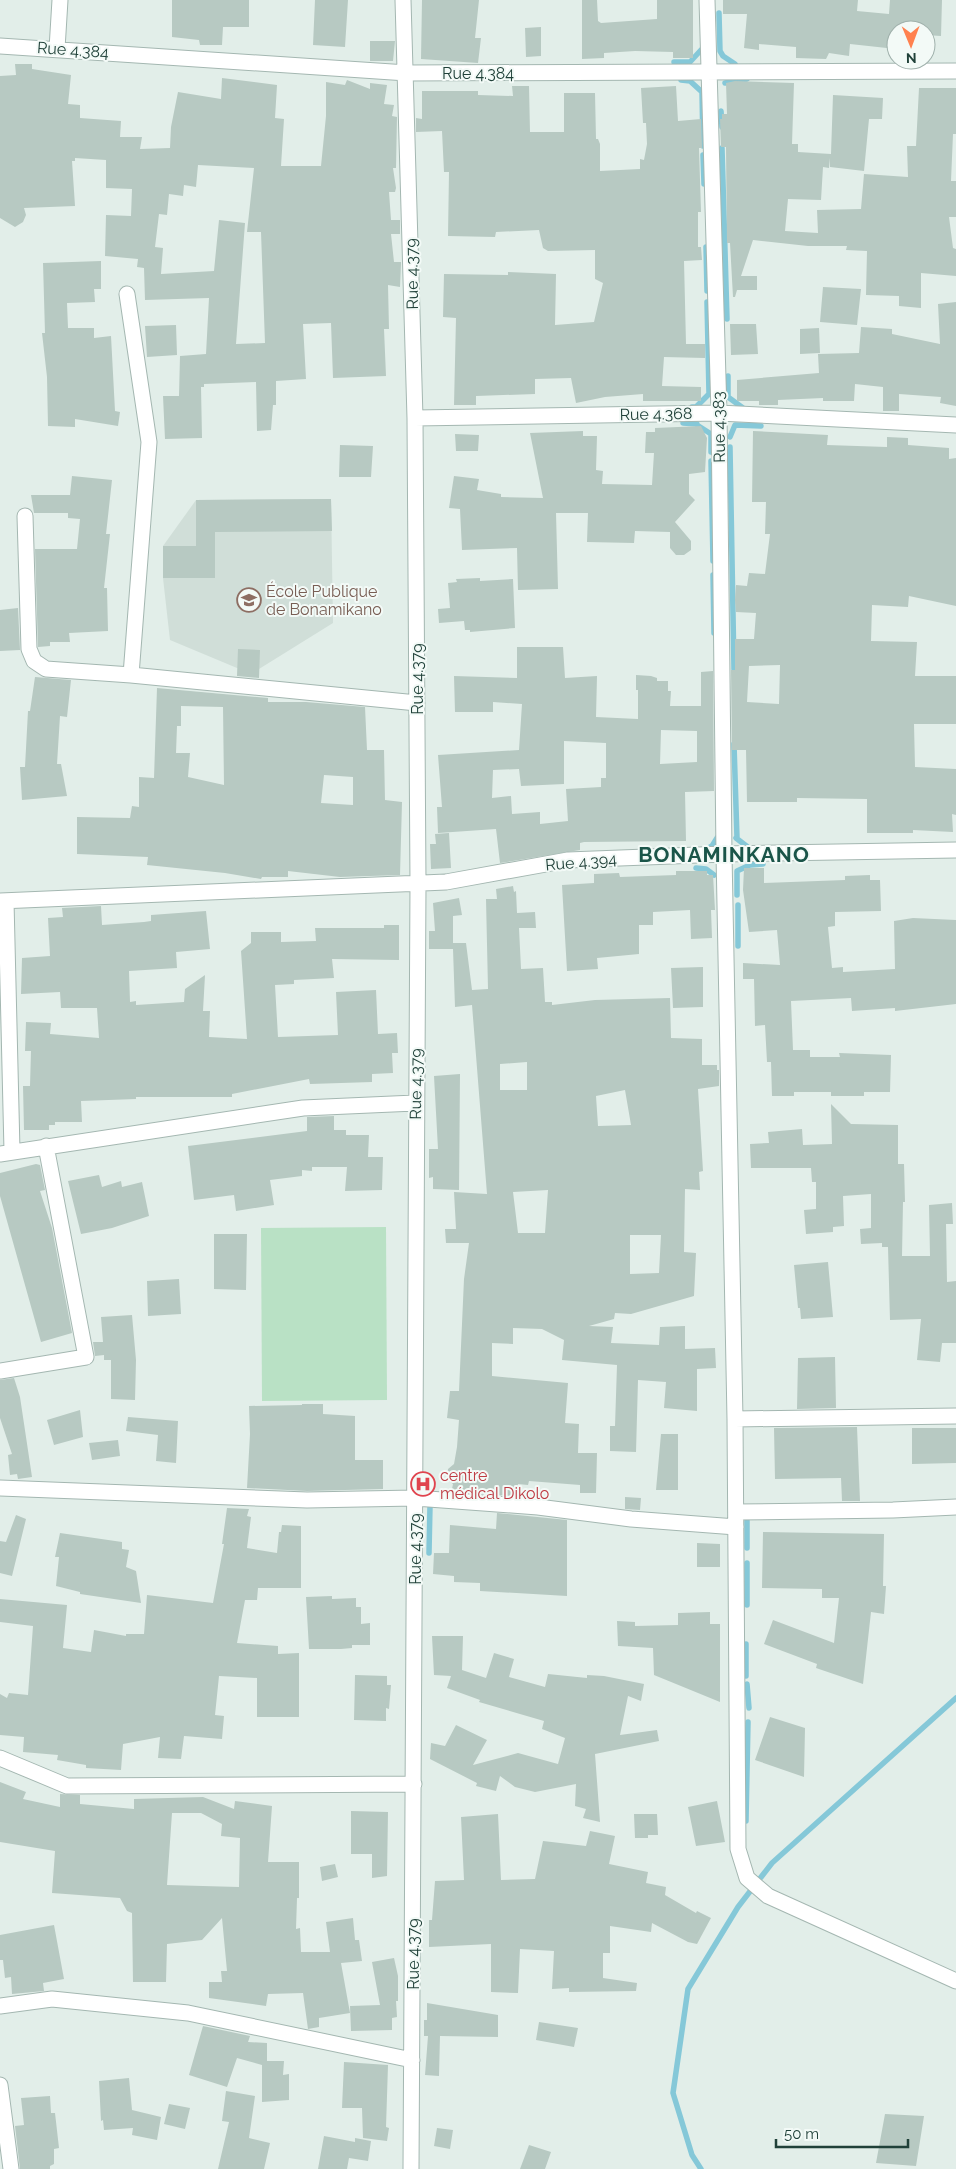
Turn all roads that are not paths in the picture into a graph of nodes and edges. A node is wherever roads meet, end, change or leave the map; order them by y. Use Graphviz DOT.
graph roads {
  1 [pos="60,0"];
  2 [pos="403,0"];
  3 [pos="707,0"];
  4 [pos="0,46"];
  5 [pos="57,49"];
  6 [pos="956,71"];
  7 [pos="709,72"];
  8 [pos="407,73"];
  9 [pos="127,294"];
  10 [pos="719,413"];
  11 [pos="415,418"];
  12 [pos="956,425"];
  13 [pos="25,516"];
  14 [pos="131,675"];
  15 [pos="417,703"];
  16 [pos="956,850"];
  17 [pos="724,854"];
  18 [pos="418,884"];
  19 [pos="3,901"];
  20 [pos="416,1104"];
  21 [pos="46,1146"];
  22 [pos="6,1152"];
  23 [pos="0,1371"];
  24 [pos="956,1416"];
  25 [pos="736,1419"];
  26 [pos="0,1488"];
  27 [pos="415,1498"];
  28 [pos="956,1507"];
  29 [pos="736,1520"];
  30 [pos="0,1758"];
  31 [pos="414,1784"];
  32 [pos="956,1981"];
  33 [pos="0,2006"];
  34 [pos="412,2060"];
  35 [pos="0,2086"];
  36 [pos="10,2169"];
  37 [pos="411,2169"];
  1 -- 5 [label="street"];
  2 -- 8 [label="street, Rue 4.379"];
  3 -- 7 [label="street, Rue 4.383"];
  4 -- 5 [label="street, Rue 4.384"];
  5 -- 8 [label="street, Rue 4.384"];
  6 -- 7 [label="street, Rue 4.384"];
  7 -- 8 [label="street, Rue 4.384"];
  7 -- 10 [label="street, Rue 4.383"];
  8 -- 11 [label="street, Rue 4.379"];
  9 -- 14 [label="street"];
  10 -- 11 [label="street, Rue 4.368"];
  10 -- 12 [label="street, Rue 4.368"];
  10 -- 17 [label="street, Rue 4.383"];
  11 -- 15 [label="street, Rue 4.379"];
  13 -- 14 [label="street"];
  14 -- 15 [label="street"];
  15 -- 18 [label="street, Rue 4.379"];
  16 -- 17 [label="street, Rue 4.394"];
  17 -- 18 [label="street, Rue 4.394"];
  17 -- 25 [label="street, Rue 4.383"];
  18 -- 19 [label="street, Rue 4.394"];
  18 -- 20 [label="street, Rue 4.379"];
  19 -- 22 [label="street"];
  20 -- 21 [label="street"];
  20 -- 27 [label="street, Rue 4.379"];
  21 -- 22 [label="street"];
  21 -- 23 [label="street"];
  24 -- 25 [label="street"];
  25 -- 29 [label="street, Rue 4.383"];
  26 -- 27 [label="street"];
  27 -- 29 [label="street"];
  27 -- 31 [label="street, Rue 4.379"];
  28 -- 29 [label="street"];
  29 -- 32 [label="street, Rue 4.383"];
  30 -- 31 [label="street"];
  31 -- 34 [label="street, Rue 4.379"];
  33 -- 34 [label="street"];
  34 -- 37 [label="street, Rue 4.379"];
  35 -- 36 [label="street"];
}
